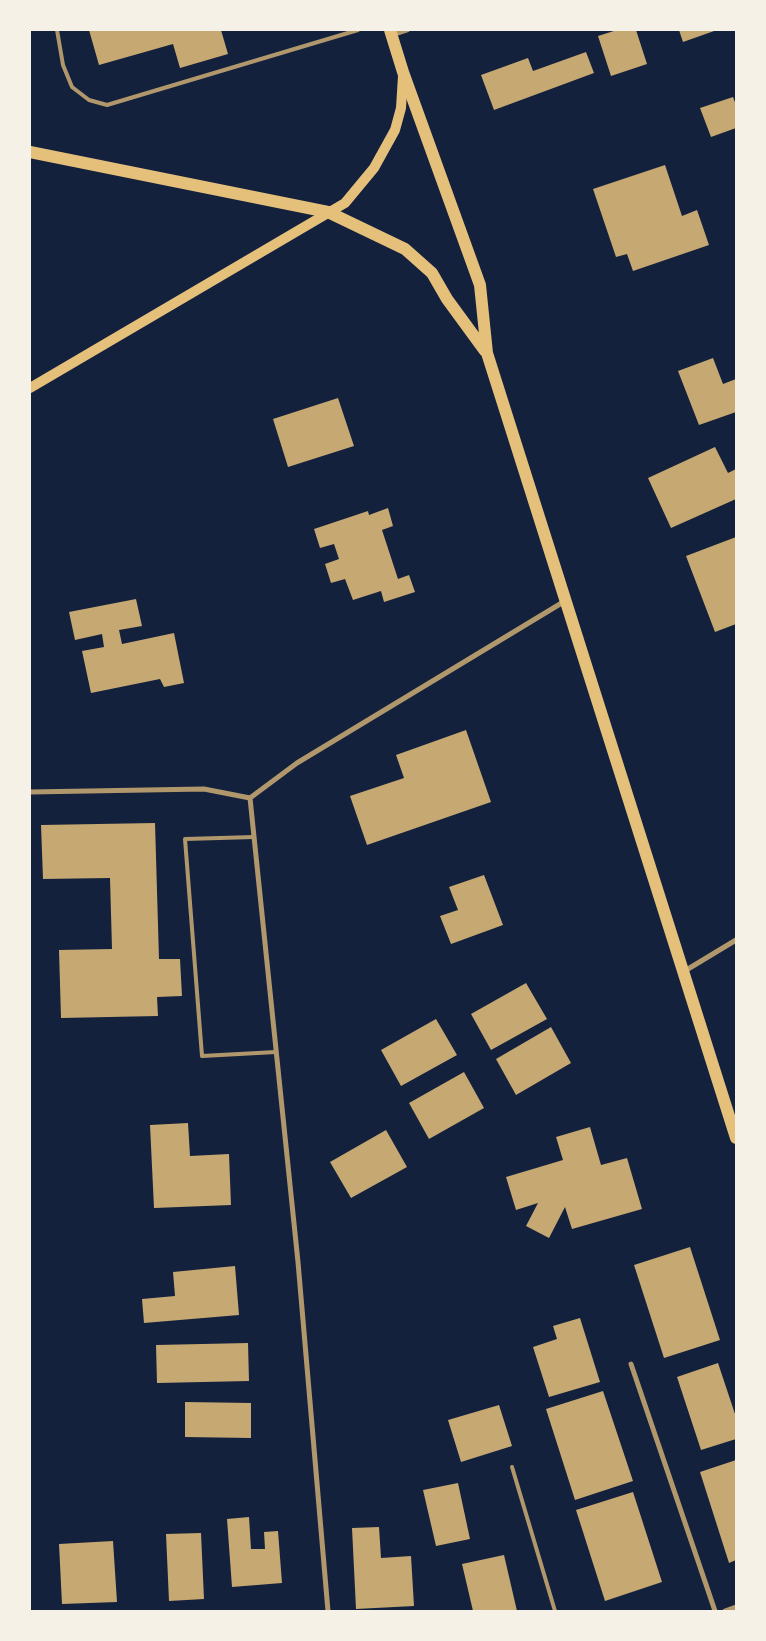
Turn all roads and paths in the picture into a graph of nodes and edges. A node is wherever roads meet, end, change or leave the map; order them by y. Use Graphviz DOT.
graph roads {
  1 [pos="57,30"];
  2 [pos="358,30"];
  3 [pos="408,30"];
  4 [pos="390,33"];
  5 [pos="403,72"];
  6 [pos="30,152"];
  7 [pos="328,212"];
  8 [pos="487,353"];
  9 [pos="30,388"];
  10 [pos="565,601"];
  11 [pos="30,792"];
  12 [pos="250,798"];
  13 [pos="254,837"];
  14 [pos="736,940"];
  15 [pos="684,972"];
  16 [pos="276,1052"];
  17 [pos="736,1138"];
  18 [pos="631,1364"];
  19 [pos="512,1467"];
  20 [pos="736,1607"];
  21 [pos="328,1611"];
  22 [pos="555,1611"];
  23 [pos="715,1611"];
  24 [pos="725,1611"];
  1 -- 2 [label="lane"];
  3 -- 4 [label="street"];
  4 -- 5 [label="main road"];
  5 -- 7 [label="main road"];
  5 -- 8 [label="main road"];
  6 -- 7 [label="main road"];
  7 -- 8 [label="main road"];
  7 -- 9 [label="main road"];
  8 -- 10 [label="main road"];
  10 -- 12 [label="street"];
  10 -- 15 [label="main road"];
  11 -- 12 [label="street"];
  12 -- 13 [label="street"];
  13 -- 16 [label="street"];
  13 -- 16 [label="lane"];
  14 -- 15 [label="street"];
  15 -- 17 [label="main road"];
  16 -- 21 [label="street"];
  18 -- 23 [label="street"];
  19 -- 22 [label="lane"];
  20 -- 24 [label="street"];
}
